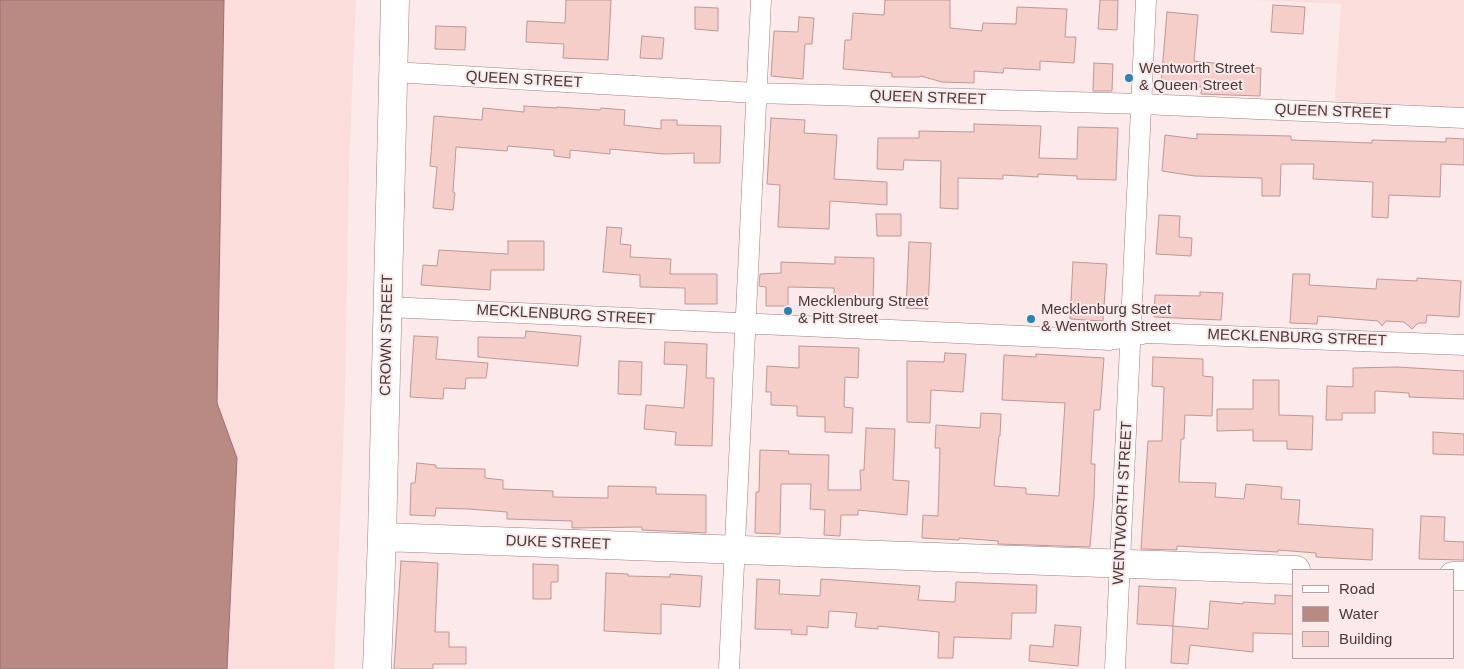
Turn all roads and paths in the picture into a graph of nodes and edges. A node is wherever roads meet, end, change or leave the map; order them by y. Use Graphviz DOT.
graph roads {
  1 [pos="395,0"];
  2 [pos="761,0"];
  3 [pos="1146,0"];
  4 [pos="393,72"];
  5 [pos="756,93"];
  6 [pos="1142,104"];
  7 [pos="1464,118"];
  8 [pos="388,307"];
  9 [pos="745,324"];
  10 [pos="1131,336"];
  11 [pos="1464,345"];
  12 [pos="382,537"];
  13 [pos="734,550"];
  14 [pos="1120,564"];
  15 [pos="1292,570"];
  16 [pos="377,669"];
  17 [pos="729,669"];
  18 [pos="1115,669"];
  1 -- 4 [label="street, CROWN STREET"];
  2 -- 5 [label="street"];
  3 -- 6 [label="street, WENTWORTH STREET"];
  4 -- 5 [label="street, QUEEN STREET"];
  4 -- 8 [label="street, CROWN STREET"];
  5 -- 6 [label="street, QUEEN STREET"];
  5 -- 9 [label="street"];
  6 -- 7 [label="street, QUEEN STREET"];
  6 -- 10 [label="street, WENTWORTH STREET"];
  8 -- 9 [label="street, MECKLENBURG STREET"];
  8 -- 12 [label="street, CROWN STREET"];
  9 -- 10 [label="street, MECKLENBURG STREET"];
  9 -- 13 [label="street"];
  10 -- 11 [label="street, MECKLENBURG STREET"];
  10 -- 14 [label="street, WENTWORTH STREET"];
  12 -- 13 [label="street, DUKE STREET"];
  12 -- 16 [label="street, CROWN STREET"];
  13 -- 14 [label="street, DUKE STREET"];
  13 -- 17 [label="street"];
  14 -- 15 [label="street, DUKE STREET"];
  14 -- 18 [label="street, WENTWORTH STREET"];
}
